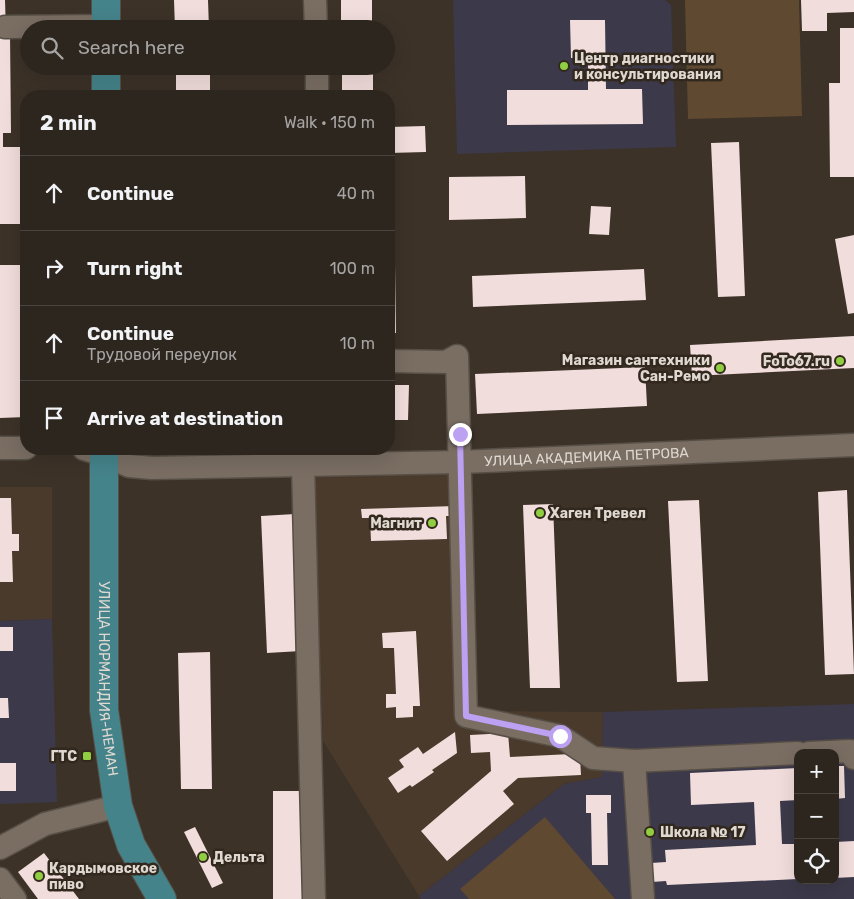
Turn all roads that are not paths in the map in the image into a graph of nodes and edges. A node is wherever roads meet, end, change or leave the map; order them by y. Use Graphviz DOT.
graph roads {
  1 [pos="315,0"];
  2 [pos="106,18"];
  3 [pos="84,20"];
  4 [pos="316,20"];
  5 [pos="20,26"];
  6 [pos="6,27"];
  7 [pos="106,75"];
  8 [pos="317,75"];
  9 [pos="106,90"];
  10 [pos="317,90"];
  11 [pos="395,361"];
  12 [pos="854,444"];
  13 [pos="0,448"];
  14 [pos="20,448"];
  15 [pos="98,455"];
  16 [pos="106,455"];
  17 [pos="461,462"];
  18 [pos="303,464"];
  19 [pos="839,752"];
  20 [pos="794,753"];
  21 [pos="854,758"];
  22 [pos="634,761"];
  23 [pos="118,806"];
  24 [pos="0,848"];
  25 [pos="0,879"];
  26 [pos="15,899"];
  27 [pos="162,899"];
  28 [pos="314,899"];
  29 [pos="643,899"];
  1 -- 4 [label="street"];
  2 -- 3 [label="street"];
  5 -- 6 [label="street"];
  7 -- 9 [label="main road"];
  8 -- 10 [label="street"];
  11 -- 17 [label="street"];
  12 -- 17 [label="street, УЛИЦА АКАДЕМИКА ПЕТРОВА"];
  13 -- 14 [label="street"];
  15 -- 23 [label="main road, УЛИЦА НОРМАНДИЯ-НЕМАН"];
  16 -- 18 [label="street, УЛИЦА АКАДЕМИКА ПЕТРОВА"];
  17 -- 18 [label="street, УЛИЦА АКАДЕМИКА ПЕТРОВА"];
  17 -- 22 [label="street"];
  18 -- 28 [label="street"];
  19 -- 21 [label="street"];
  20 -- 22 [label="street"];
  22 -- 29 [label="street"];
  23 -- 24 [label="street"];
  23 -- 27 [label="main road, УЛИЦА НОРМАНДИЯ-НЕМАН"];
  25 -- 26 [label="street"];
}
